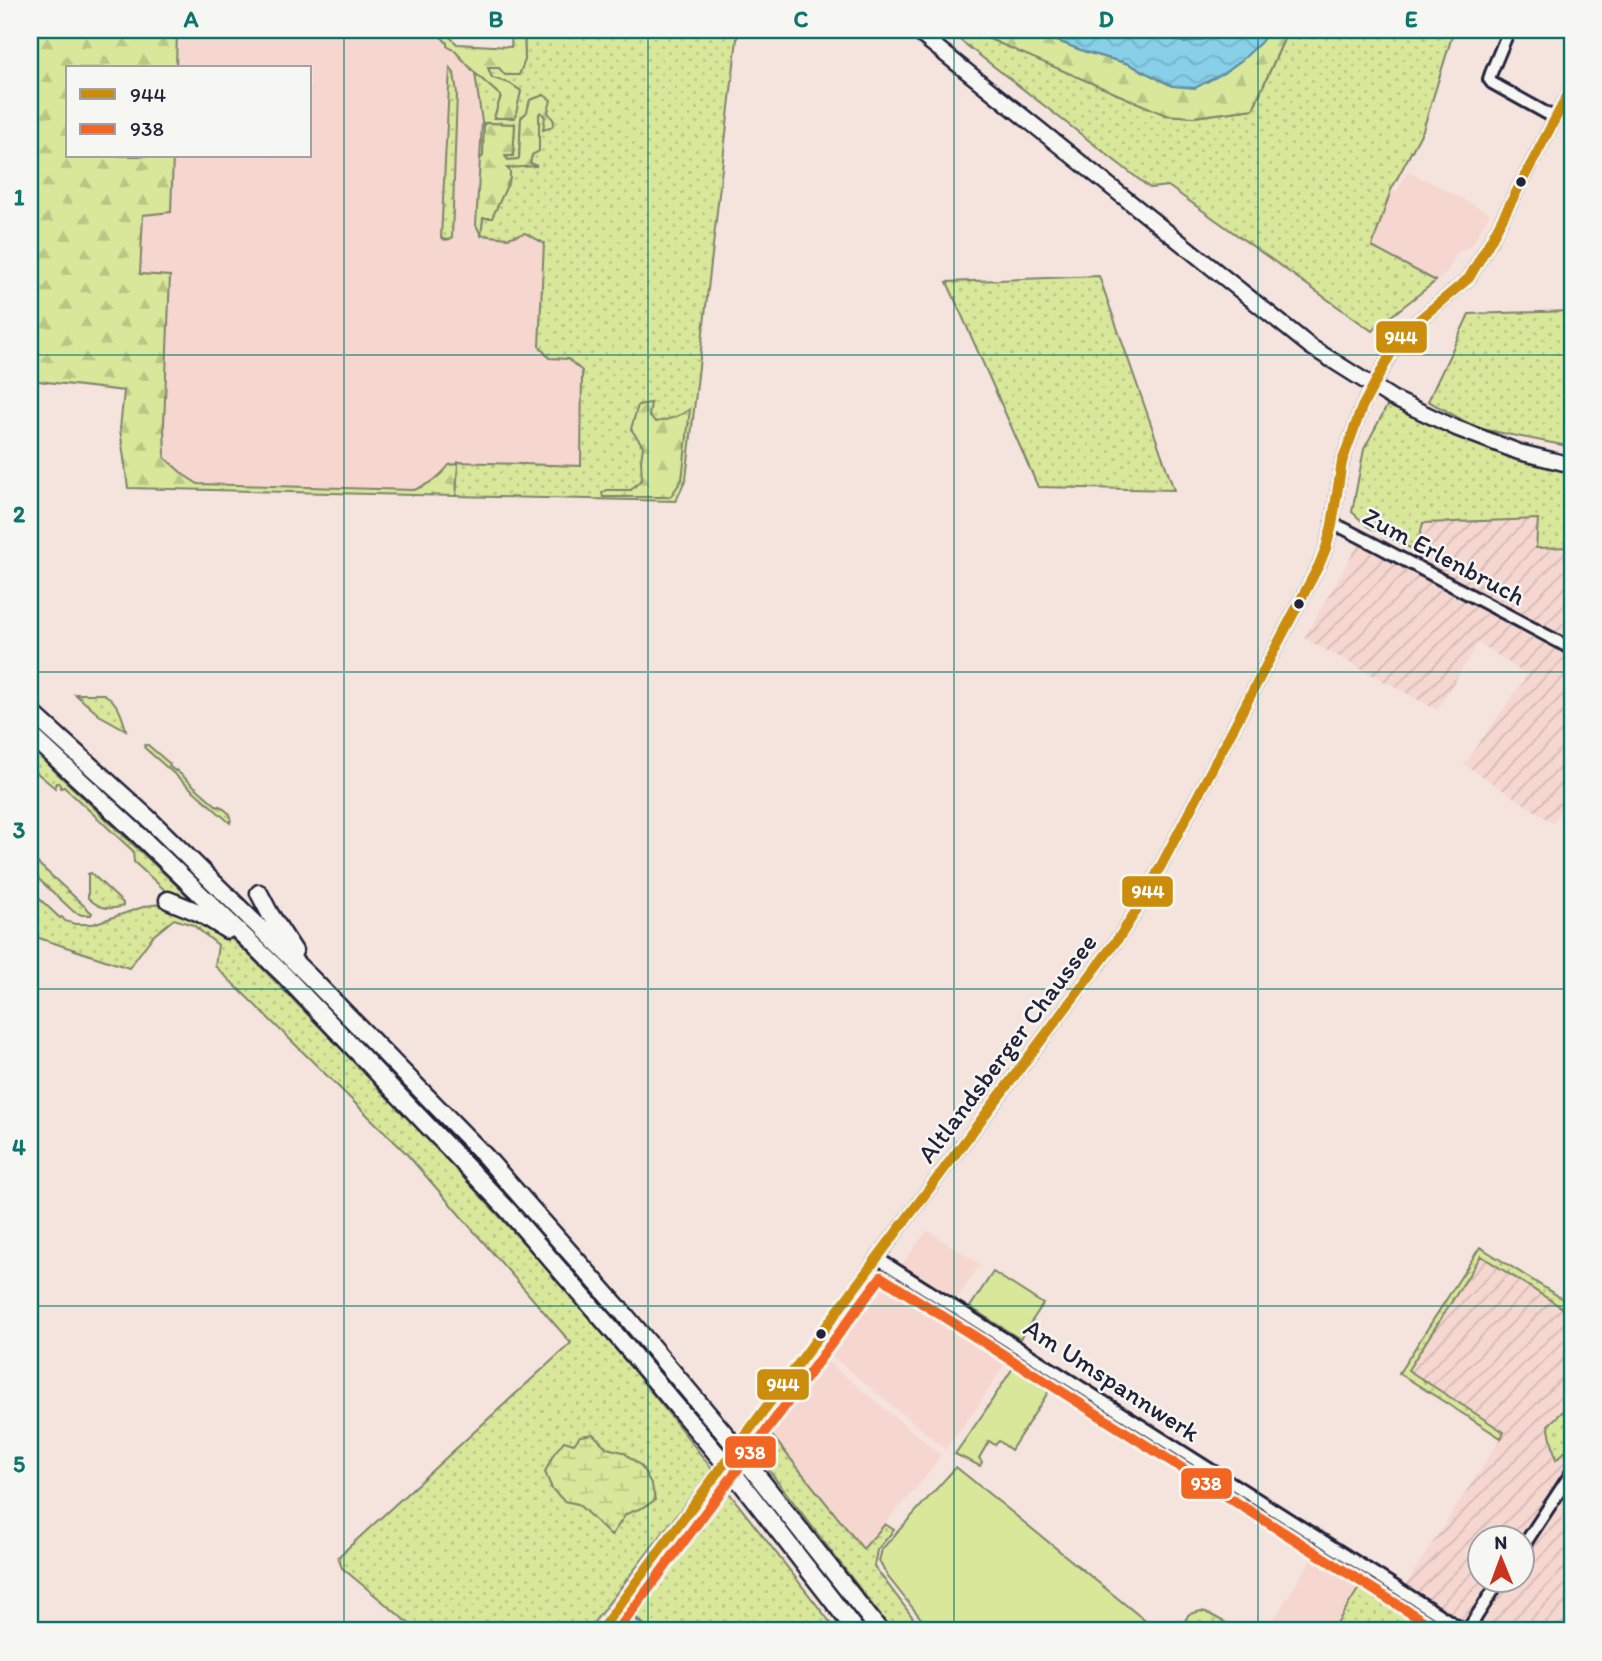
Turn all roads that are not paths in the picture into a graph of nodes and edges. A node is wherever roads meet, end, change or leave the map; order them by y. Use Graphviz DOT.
graph roads {
  1 [pos="915,30"];
  2 [pos="1509,30"];
  3 [pos="1572,86"];
  4 [pos="1569,101"];
  5 [pos="1555,118"];
  6 [pos="1374,386"];
  7 [pos="1572,465"];
  8 [pos="1332,525"];
  9 [pos="1572,649"];
  10 [pos="30,710"];
  11 [pos="30,734"];
  12 [pos="258,893"];
  13 [pos="168,900"];
  14 [pos="266,957"];
  15 [pos="313,980"];
  16 [pos="877,1258"];
  17 [pos="1572,1472"];
  18 [pos="1536,1526"];
  19 [pos="1491,1594"];
  20 [pos="600,1631"];
  21 [pos="856,1631"];
  22 [pos="880,1631"];
  23 [pos="1466,1631"];
  1 -- 6 [label="main road"];
  2 -- 5 [label="street"];
  3 -- 4 [label="street, Altlandsberger Chaussee"];
  4 -- 5 [label="street, Altlandsberger Chaussee"];
  5 -- 6 [label="street, Altlandsberger Chaussee"];
  6 -- 7 [label="main road"];
  6 -- 8 [label="street, Altlandsberger Chaussee"];
  8 -- 9 [label="street, Zum Erlenbruch"];
  8 -- 16 [label="street, Altlandsberger Chaussee"];
  10 -- 15 [label="highway"];
  11 -- 14 [label="highway"];
  12 -- 15 [label="highway"];
  13 -- 14 [label="highway"];
  14 -- 21 [label="highway, bridge"];
  15 -- 22 [label="highway, bridge"];
  16 -- 20 [label="street, Altlandsberger Chaussee"];
  16 -- 23 [label="street, Am Umspannwerk"];
  17 -- 18 [label="street"];
  19 -- 23 [label="street"];
}
